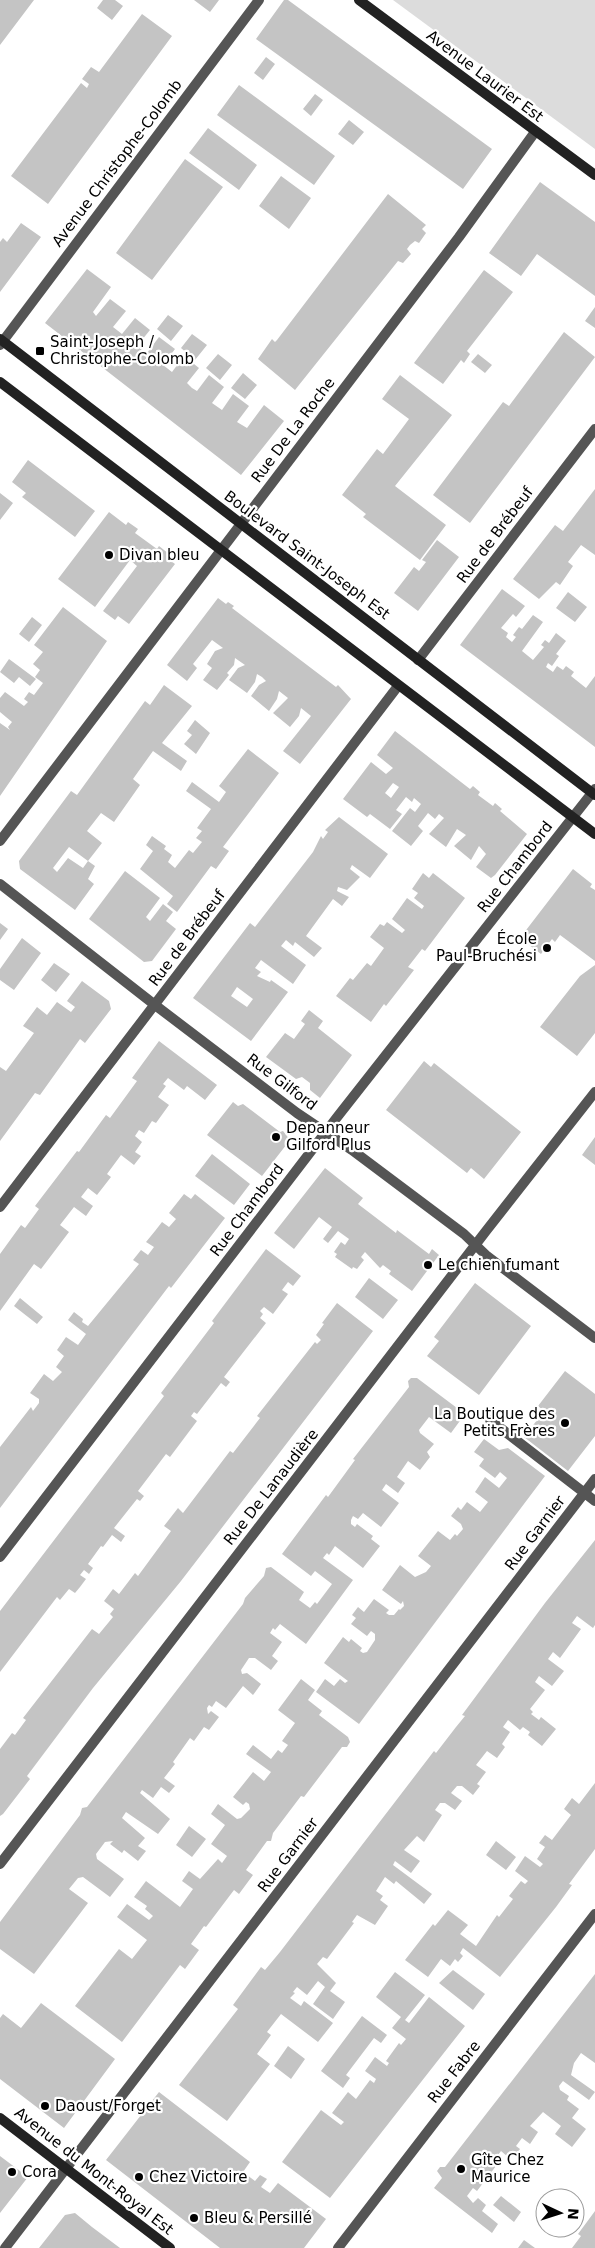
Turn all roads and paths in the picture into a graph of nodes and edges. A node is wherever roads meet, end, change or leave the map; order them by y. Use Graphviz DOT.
graph roads {
  1 [pos="259,0"];
  2 [pos="358,0"];
  3 [pos="535,132"];
  4 [pos="595,175"];
  5 [pos="1,342"];
  6 [pos="0,382"];
  7 [pos="595,429"];
  8 [pos="240,524"];
  9 [pos="220,550"];
  10 [pos="418,660"];
  11 [pos="398,686"];
  12 [pos="594,793"];
  13 [pos="573,817"];
  14 [pos="595,834"];
  15 [pos="0,840"];
  16 [pos="0,884"];
  17 [pos="154,1005"];
  18 [pos="595,1092"];
  19 [pos="326,1132"];
  20 [pos="0,1207"];
  21 [pos="476,1245"];
  22 [pos="595,1338"];
  23 [pos="490,1420"];
  24 [pos="595,1479"];
  25 [pos="584,1493"];
  26 [pos="595,1502"];
  27 [pos="0,1556"];
  28 [pos="0,1864"];
  29 [pos="595,1914"];
  30 [pos="0,2118"];
  31 [pos="66,2168"];
  32 [pos="5,2248"];
  33 [pos="170,2248"];
  34 [pos="338,2248"];
  1 -- 5 [label="street, Avenue Christophe-Colomb"];
  2 -- 3 [label="main road, Avenue Laurier Est"];
  3 -- 4 [label="main road, Avenue Laurier Est"];
  3 -- 8 [label="street, Rue De La Roche"];
  5 -- 8 [label="main road, Boulevard Saint-Joseph Est"];
  6 -- 9 [label="main road"];
  7 -- 10 [label="street, Rue de Brébeuf"];
  8 -- 9 [label="street, Rue De La Roche"];
  8 -- 10 [label="main road, Boulevard Saint-Joseph Est"];
  9 -- 11 [label="main road"];
  9 -- 15 [label="street, Rue De La Roche"];
  10 -- 12 [label="main road, Boulevard Saint-Joseph Est"];
  11 -- 13 [label="main road"];
  11 -- 17 [label="street, Rue de Brébeuf"];
  12 -- 13 [label="street, Rue Chambord"];
  13 -- 14 [label="main road"];
  13 -- 19 [label="street, Rue Chambord"];
  16 -- 17 [label="street, Rue Gilford"];
  17 -- 19 [label="street, Rue Gilford"];
  17 -- 20 [label="street, Rue de Brébeuf"];
  18 -- 21 [label="street, Rue De Lanaudière"];
  19 -- 21 [label="street, Rue Gilford"];
  19 -- 27 [label="street, Rue Chambord"];
  21 -- 22 [label="street, Rue Gilford"];
  21 -- 28 [label="street, Rue De Lanaudière"];
  23 -- 25 [label="street"];
  24 -- 25 [label="street, Rue Garnier"];
  25 -- 26 [label="street"];
  25 -- 31 [label="street, Rue Garnier"];
  29 -- 34 [label="street, Rue Fabre"];
  30 -- 31 [label="main road, Avenue du Mont-Royal Est"];
  31 -- 32 [label="street, Rue Garnier"];
  31 -- 33 [label="main road, Avenue du Mont-Royal Est"];
}
